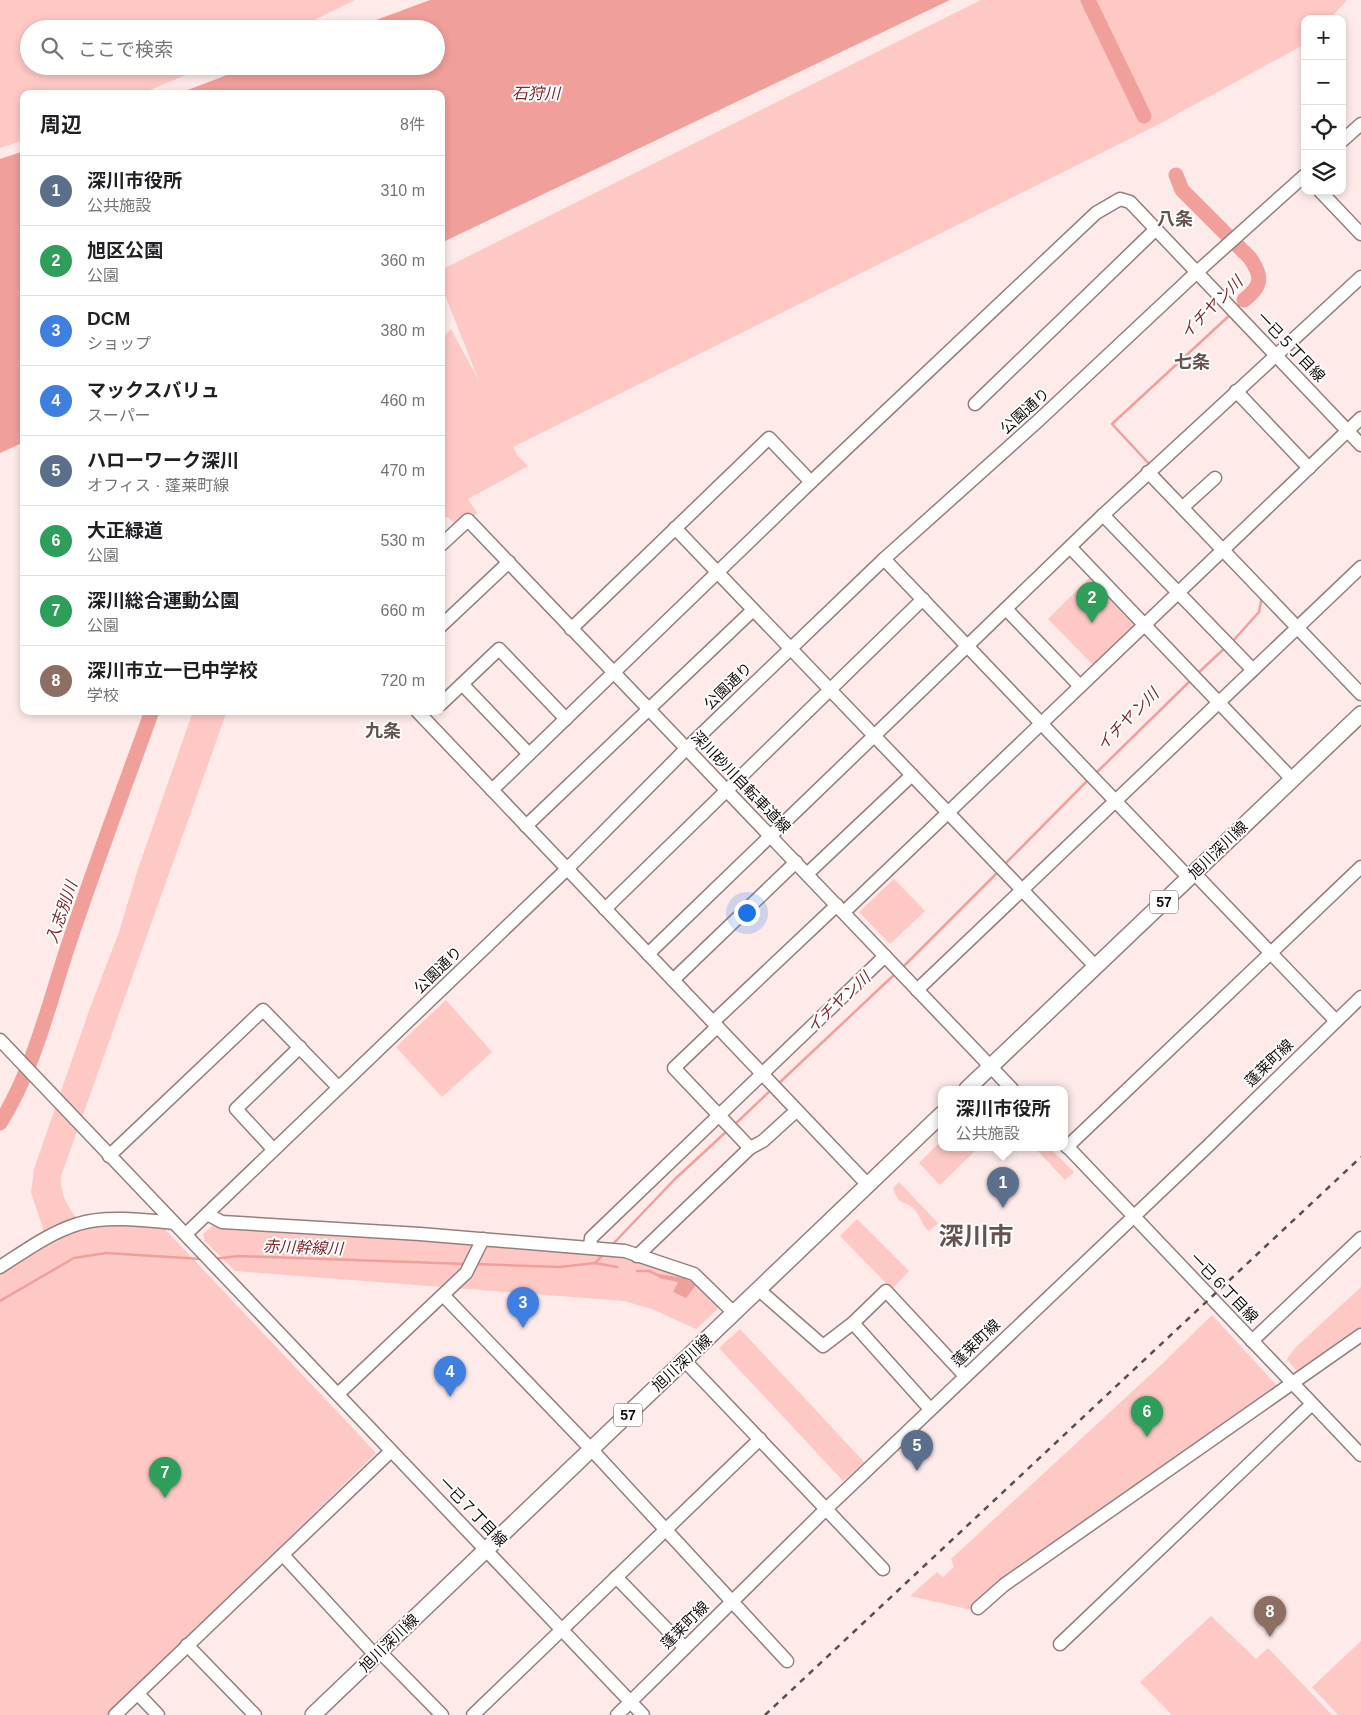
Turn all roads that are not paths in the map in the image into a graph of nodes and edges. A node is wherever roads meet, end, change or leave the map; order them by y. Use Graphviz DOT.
graph roads {
  1 [pos="1361,124"];
  2 [pos="1346,137"];
  3 [pos="1301,179"];
  4 [pos="1324,195"];
  5 [pos="1156,229"];
  6 [pos="1361,234"];
  7 [pos="1197,272"];
  8 [pos="1361,277"];
  9 [pos="1276,355"];
  10 [pos="1236,390"];
  11 [pos="974,404"];
  12 [pos="1361,418"];
  13 [pos="1348,431"];
  14 [pos="1361,445"];
  15 [pos="1309,468"];
  16 [pos="1148,472"];
  17 [pos="1215,478"];
  18 [pos="811,482"];
  19 [pos="1182,507"];
  20 [pos="1103,515"];
  21 [pos="675,528"];
  22 [pos="445,541"];
  23 [pos="1070,547"];
  24 [pos="1223,550"];
  25 [pos="884,559"];
  26 [pos="509,562"];
  27 [pos="1361,567"];
  28 [pos="718,572"];
  29 [pos="1178,593"];
  30 [pos="922,600"];
  31 [pos="753,610"];
  32 [pos="1007,610"];
  33 [pos="445,622"];
  34 [pos="1145,625"];
  35 [pos="1298,627"];
  36 [pos="571,629"];
  37 [pos="968,646"];
  38 [pos="790,648"];
  39 [pos="1253,670"];
  40 [pos="613,672"];
  41 [pos="462,684"];
  42 [pos="1080,686"];
  43 [pos="829,688"];
  44 [pos="1361,694"];
  45 [pos="445,700"];
  46 [pos="1218,702"];
  47 [pos="649,709"];
  48 [pos="1361,714"];
  49 [pos="426,715"];
  50 [pos="566,718"];
  51 [pos="1042,724"];
  52 [pos="876,735"];
  53 [pos="686,749"];
  54 [pos="529,754"];
  55 [pos="912,775"];
  56 [pos="1292,779"];
  57 [pos="726,789"];
  58 [pos="492,790"];
  59 [pos="1115,802"];
  60 [pos="949,813"];
  61 [pos="526,826"];
  62 [pos="771,836"];
  63 [pos="796,862"];
  64 [pos="1361,867"];
  65 [pos="567,868"];
  66 [pos="807,874"];
  67 [pos="1192,875"];
  68 [pos="1022,890"];
  69 [pos="605,909"];
  70 [pos="840,909"];
  71 [pos="1270,953"];
  72 [pos="648,954"];
  73 [pos="885,956"];
  74 [pos="1096,967"];
  75 [pos="673,980"];
  76 [pos="917,990"];
  77 [pos="1361,997"];
  78 [pos="1336,1021"];
  79 [pos="715,1025"];
  80 [pos="1,1042"];
  81 [pos="300,1047"];
  82 [pos="991,1067"];
  83 [pos="761,1075"];
  84 [pos="970,1086"];
  85 [pos="1009,1086"];
  86 [pos="338,1087"];
  87 [pos="796,1111"];
  88 [pos="720,1116"];
  89 [pos="938,1118"];
  90 [pos="1068,1143"];
  91 [pos="1068,1147"];
  92 [pos="750,1148"];
  93 [pos="273,1149"];
  94 [pos="109,1156"];
  95 [pos="868,1185"];
  96 [pos="207,1214"];
  97 [pos="1133,1216"];
  98 [pos="174,1223"];
  99 [pos="186,1234"];
  100 [pos="1361,1238"];
  101 [pos="482,1239"];
  102 [pos="590,1247"];
  103 [pos="638,1256"];
  104 [pos="0,1267"];
  105 [pos="759,1290"];
  106 [pos="443,1295"];
  107 [pos="734,1313"];
  108 [pos="853,1323"];
  109 [pos="1361,1335"];
  110 [pos="1252,1341"];
  111 [pos="685,1361"];
  112 [pos="965,1376"];
  113 [pos="1292,1384"];
  114 [pos="338,1394"];
  115 [pos="1312,1404"];
  116 [pos="930,1409"];
  117 [pos="760,1439"];
  118 [pos="591,1449"];
  119 [pos="392,1451"];
  120 [pos="1361,1455"];
  121 [pos="825,1510"];
  122 [pos="666,1529"];
  123 [pos="486,1550"];
  124 [pos="283,1555"];
  125 [pos="883,1569"];
  126 [pos="616,1577"];
  127 [pos="733,1600"];
  128 [pos="978,1608"];
  129 [pos="562,1629"];
  130 [pos="1060,1644"];
  131 [pos="187,1645"];
  132 [pos="685,1648"];
  133 [pos="378,1654"];
  134 [pos="787,1661"];
  135 [pos="138,1694"];
  136 [pos="631,1702"];
  137 [pos="115,1715"];
  138 [pos="158,1715"];
  139 [pos="255,1715"];
  140 [pos="313,1715"];
  141 [pos="442,1715"];
  142 [pos="472,1715"];
  143 [pos="617,1715"];
  144 [pos="644,1715"];
  1 -- 2 [label="street"];
  3 -- 7 [label="street, 公園通り"];
  4 -- 6 [label="street"];
  5 -- 7 [label="street, 一已５丁目線"];
  5 -- 11 [label="street"];
  5 -- 18 [label="street, 一已５丁目線"];
  7 -- 9 [label="street, 一已５丁目線"];
  7 -- 25 [label="street, 公園通り"];
  8 -- 9 [label="street"];
  9 -- 10 [label="street"];
  9 -- 13 [label="street, 一已５丁目線"];
  10 -- 15 [label="street"];
  10 -- 16 [label="street"];
  12 -- 13 [label="street"];
  13 -- 14 [label="street, 一已５丁目線"];
  13 -- 15 [label="street"];
  15 -- 24 [label="street"];
  16 -- 19 [label="street"];
  16 -- 20 [label="street"];
  17 -- 19 [label="street"];
  18 -- 21 [label="street"];
  18 -- 28 [label="street, 一已５丁目線"];
  19 -- 24 [label="street"];
  20 -- 23 [label="street"];
  20 -- 29 [label="street"];
  21 -- 28 [label="street"];
  21 -- 36 [label="street"];
  22 -- 26 [label="street, 深川砂川自転車道線"];
  23 -- 32 [label="street"];
  23 -- 34 [label="street"];
  24 -- 29 [label="street"];
  24 -- 35 [label="street"];
  25 -- 30 [label="street"];
  25 -- 38 [label="street, 公園通り"];
  26 -- 33 [label="street"];
  26 -- 36 [label="street, 深川砂川自転車道線"];
  27 -- 35 [label="street"];
  28 -- 31 [label="street"];
  28 -- 40 [label="street, 一已５丁目線"];
  29 -- 34 [label="street"];
  29 -- 39 [label="street"];
  30 -- 37 [label="street"];
  30 -- 43 [label="street"];
  31 -- 38 [label="street"];
  31 -- 47 [label="street"];
  32 -- 37 [label="street"];
  32 -- 42 [label="street"];
  34 -- 42 [label="street"];
  34 -- 46 [label="street"];
  35 -- 39 [label="street"];
  35 -- 44 [label="street"];
  36 -- 40 [label="street, 深川砂川自転車道線"];
  37 -- 51 [label="street"];
  37 -- 52 [label="street"];
  38 -- 43 [label="street"];
  38 -- 53 [label="street, 公園通り"];
  39 -- 46 [label="street"];
  40 -- 47 [label="street, 深川砂川自転車道線"];
  40 -- 50 [label="street, 一已５丁目線"];
  41 -- 45 [label="street"];
  41 -- 50 [label="street"];
  41 -- 54 [label="street"];
  42 -- 51 [label="street"];
  43 -- 52 [label="street"];
  43 -- 57 [label="street"];
  46 -- 56 [label="street"];
  46 -- 59 [label="street"];
  47 -- 53 [label="street, 深川砂川自転車道線"];
  47 -- 61 [label="street"];
  48 -- 56 [label="main road, 旭川深川線 / 57"];
  49 -- 58 [label="street"];
  50 -- 54 [label="street, 一已５丁目線"];
  51 -- 59 [label="street"];
  51 -- 60 [label="street"];
  52 -- 55 [label="street"];
  52 -- 62 [label="street"];
  53 -- 57 [label="street, 深川砂川自転車道線"];
  53 -- 65 [label="street, 公園通り"];
  54 -- 58 [label="street, 一已５丁目線"];
  55 -- 60 [label="street"];
  55 -- 66 [label="street"];
  56 -- 67 [label="main road, 旭川深川線 / 57"];
  57 -- 62 [label="street, 深川砂川自転車道線"];
  57 -- 69 [label="street"];
  58 -- 61 [label="street"];
  59 -- 67 [label="street"];
  59 -- 68 [label="street"];
  60 -- 68 [label="street"];
  60 -- 70 [label="street"];
  61 -- 65 [label="street"];
  62 -- 63 [label="street, 深川砂川自転車道線"];
  62 -- 72 [label="street"];
  63 -- 66 [label="street, 深川砂川自転車道線"];
  63 -- 75 [label="street"];
  64 -- 71 [label="street"];
  65 -- 69 [label="street"];
  65 -- 86 [label="street, 公園通り"];
  66 -- 70 [label="street, 深川砂川自転車道線"];
  67 -- 71 [label="street"];
  67 -- 74 [label="main road, 旭川深川線 / 57"];
  68 -- 74 [label="street"];
  68 -- 76 [label="street"];
  69 -- 72 [label="street"];
  70 -- 73 [label="street, 深川砂川自転車道線"];
  70 -- 79 [label="street"];
  71 -- 78 [label="street"];
  71 -- 90 [label="street"];
  72 -- 75 [label="street"];
  73 -- 76 [label="street, 深川砂川自転車道線"];
  73 -- 83 [label="street"];
  74 -- 82 [label="main road, 旭川深川線 / 57"];
  75 -- 79 [label="street"];
  76 -- 82 [label="street, 深川砂川自転車道線"];
  77 -- 78 [label="street, 蓬莱町線"];
  78 -- 97 [label="street, 蓬莱町線"];
  79 -- 83 [label="street"];
  79 -- 88 [label="street"];
  80 -- 94 [label="street, 一已７丁目線"];
  81 -- 86 [label="street"];
  81 -- 93 [label="street"];
  81 -- 94 [label="street"];
  82 -- 84 [label="main road, 旭川深川線 / 57"];
  82 -- 85 [label="street"];
  83 -- 87 [label="street"];
  83 -- 88 [label="street"];
  86 -- 93 [label="street, 公園通り"];
  87 -- 92 [label="street"];
  87 -- 95 [label="street"];
  88 -- 92 [label="street"];
  88 -- 102 [label="street"];
  89 -- 95 [label="main road, 旭川深川線 / 57"];
  91 -- 97 [label="street, 一已６丁目線"];
  92 -- 103 [label="street"];
  93 -- 96 [label="street, 公園通り"];
  94 -- 98 [label="street, 一已７丁目線"];
  95 -- 105 [label="main road, 旭川深川線 / 57"];
  96 -- 99 [label="street, 公園通り"];
  96 -- 101 [label="street"];
  97 -- 110 [label="street, 一已６丁目線"];
  97 -- 112 [label="street, 蓬莱町線"];
  98 -- 99 [label="street, 一已７丁目線"];
  98 -- 104 [label="street"];
  99 -- 114 [label="street, 一已７丁目線"];
  100 -- 110 [label="street"];
  101 -- 102 [label="street"];
  101 -- 106 [label="street"];
  102 -- 103 [label="street"];
  103 -- 107 [label="street"];
  105 -- 107 [label="main road, 旭川深川線 / 57"];
  105 -- 108 [label="street"];
  106 -- 114 [label="street"];
  106 -- 118 [label="street"];
  107 -- 111 [label="main road, 旭川深川線 / 57"];
  108 -- 112 [label="street"];
  108 -- 116 [label="street"];
  109 -- 113 [label="street"];
  110 -- 113 [label="street, 一已６丁目線"];
  111 -- 117 [label="street"];
  111 -- 118 [label="main road, 旭川深川線 / 57"];
  112 -- 116 [label="street, 蓬莱町線"];
  113 -- 115 [label="street, 一已６丁目線"];
  113 -- 128 [label="street"];
  114 -- 119 [label="street, 一已７丁目線"];
  115 -- 120 [label="street, 一已６丁目線"];
  115 -- 130 [label="street"];
  116 -- 121 [label="street, 蓬莱町線"];
  117 -- 121 [label="street"];
  117 -- 122 [label="street"];
  118 -- 122 [label="street"];
  118 -- 123 [label="main road, 旭川深川線 / 57"];
  119 -- 123 [label="street, 一已７丁目線"];
  119 -- 124 [label="street"];
  121 -- 125 [label="street"];
  121 -- 127 [label="street, 蓬莱町線"];
  122 -- 126 [label="street"];
  122 -- 127 [label="street"];
  123 -- 129 [label="street, 一已７丁目線"];
  123 -- 133 [label="main road, 旭川深川線 / 57"];
  124 -- 131 [label="street"];
  124 -- 133 [label="street"];
  126 -- 129 [label="street"];
  126 -- 132 [label="street"];
  127 -- 132 [label="street, 蓬莱町線"];
  127 -- 134 [label="street"];
  129 -- 136 [label="street, 一已７丁目線"];
  129 -- 142 [label="street"];
  131 -- 135 [label="street"];
  131 -- 139 [label="street"];
  132 -- 136 [label="street, 蓬莱町線"];
  133 -- 140 [label="main road, 旭川深川線 / 57"];
  133 -- 141 [label="street"];
  135 -- 137 [label="street"];
  135 -- 138 [label="street"];
  136 -- 143 [label="street, 蓬莱町線"];
  136 -- 144 [label="street, 一已７丁目線"];
}
